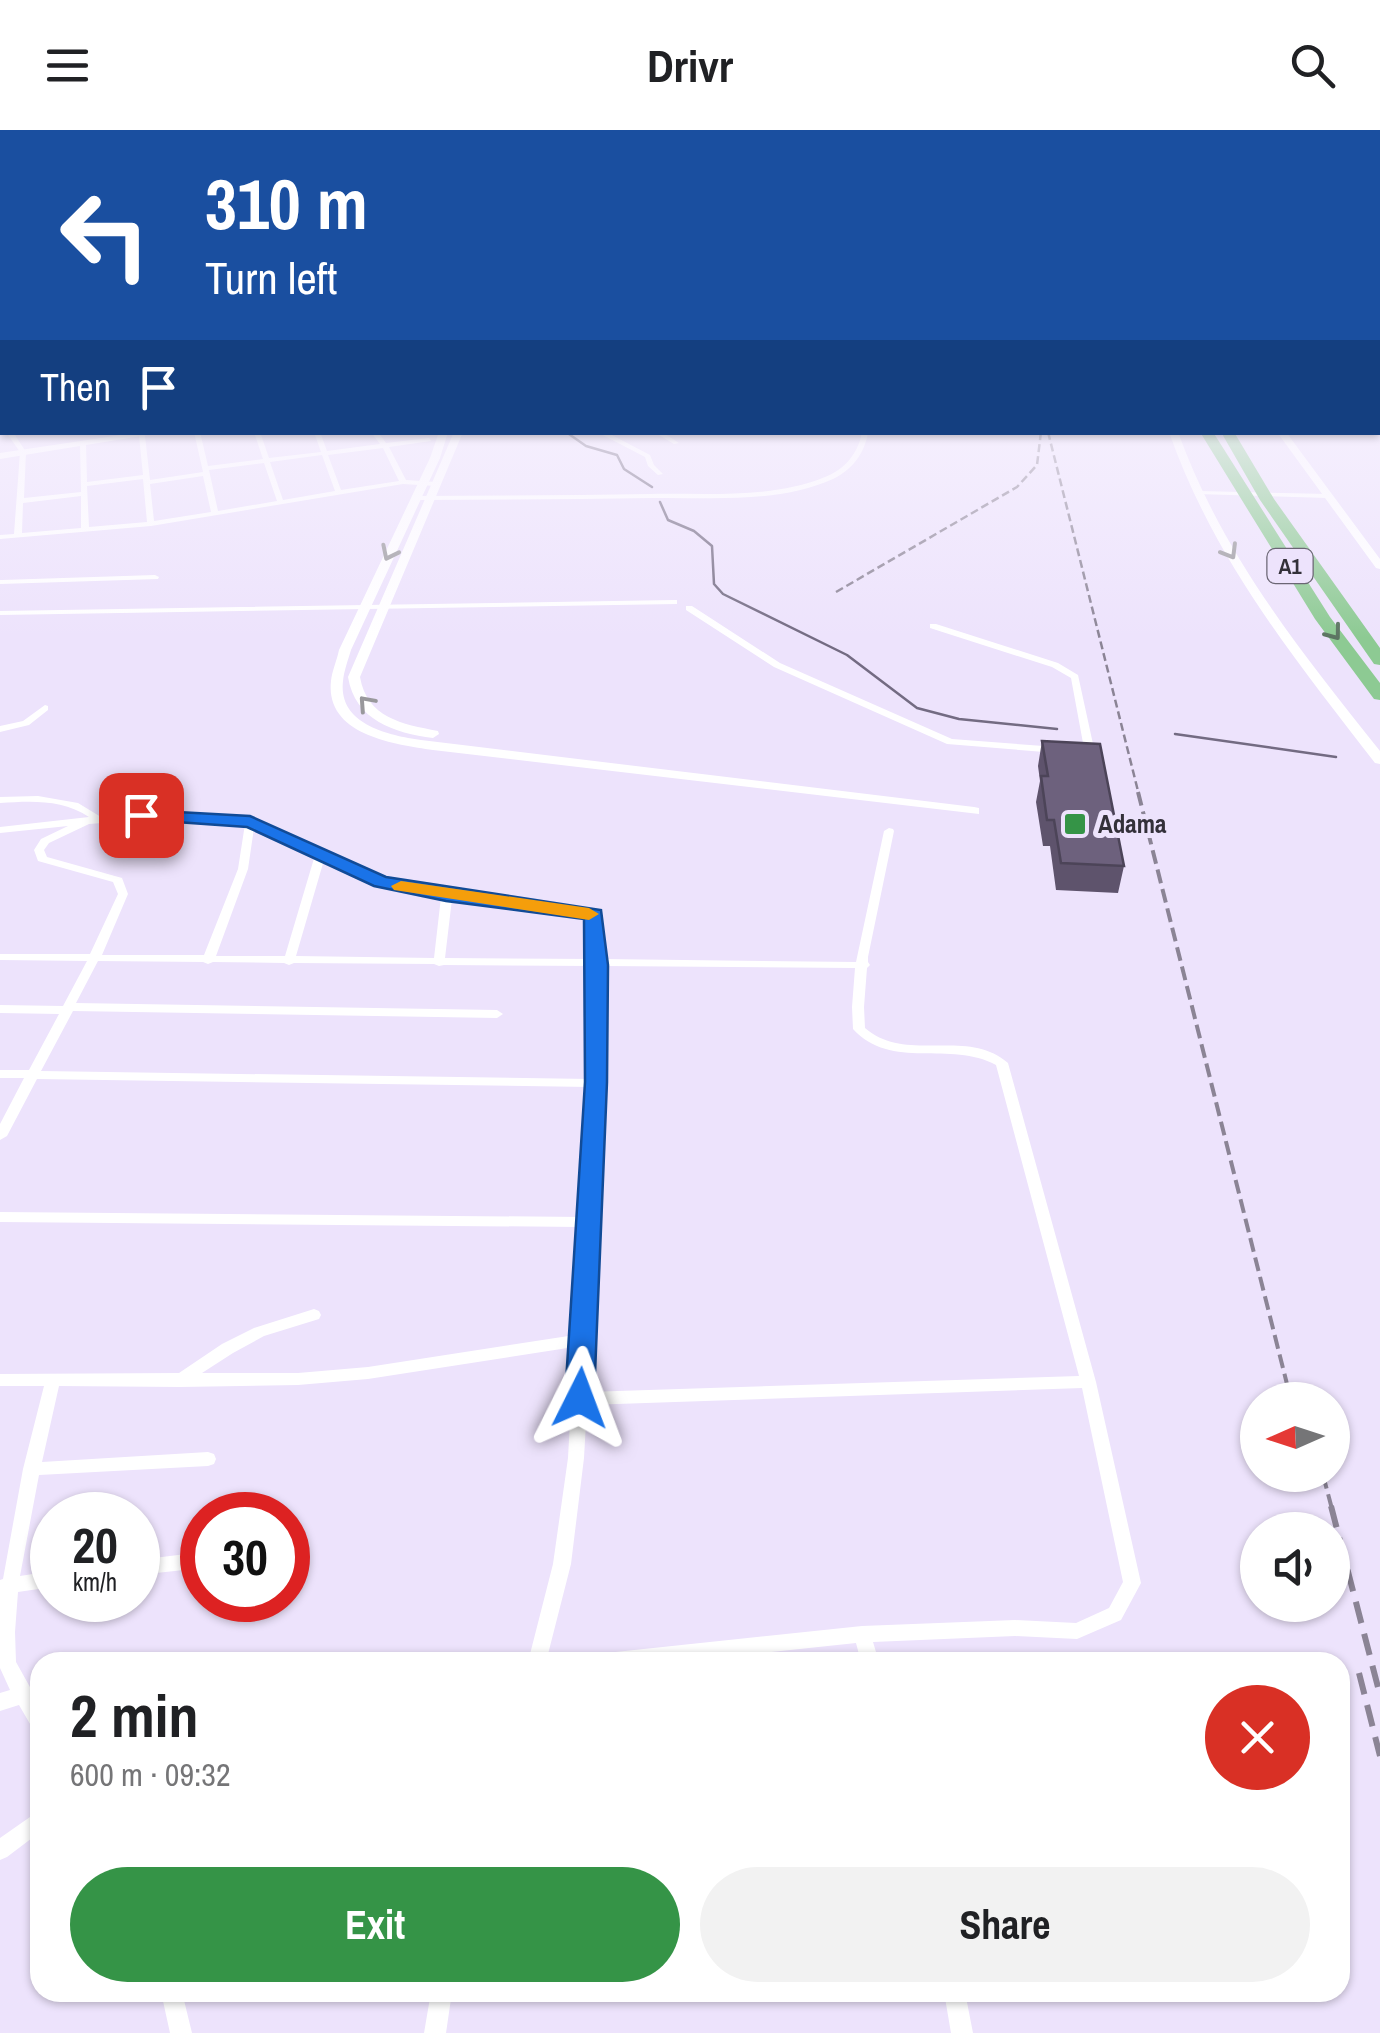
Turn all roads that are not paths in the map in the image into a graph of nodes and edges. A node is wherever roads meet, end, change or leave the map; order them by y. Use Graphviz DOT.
graph roads {
  1 [pos="266,460"];
  2 [pos="22,461"];
  3 [pos="83,461"];
  4 [pos="145,461"];
  5 [pos="204,461"];
  6 [pos="262,461"];
  7 [pos="327,461"];
  8 [pos="392,461"];
  9 [pos="435,461"];
  10 [pos="443,461"];
  11 [pos="649,461"];
  12 [pos="853,461"];
  13 [pos="1185,461"];
  14 [pos="1224,461"];
  15 [pos="1244,461"];
  16 [pos="1302,461"];
  17 [pos="206,471"];
  18 [pos="660,474"];
  19 [pos="147,479"];
  20 [pos="403,482"];
  21 [pos="84,484"];
  22 [pos="426,491"];
  23 [pos="1199,492"];
  24 [pos="339,493"];
  25 [pos="84,494"];
  26 [pos="1328,496"];
  27 [pos="20,501"];
  28 [pos="281,503"];
  29 [pos="215,514"];
  30 [pos="151,524"];
  31 [pos="85,530"];
  32 [pos="18,536"];
  33 [pos="0,537"];
  34 [pos="1380,566"];
  35 [pos="154,578"];
  36 [pos="2,582"];
  37 [pos="674,602"];
  38 [pos="690,608"];
  39 [pos="362,609"];
  40 [pos="380,609"];
  41 [pos="0,614"];
  42 [pos="933,626"];
  43 [pos="1380,660"];
  44 [pos="1380,695"];
  45 [pos="45,708"];
  46 [pos="0,729"];
  47 [pos="1380,760"];
  48 [pos="0,800"];
  49 [pos="96,817"];
  50 [pos="250,822"];
  51 [pos="0,830"];
  52 [pos="889,831"];
  53 [pos="320,855"];
  54 [pos="446,895"];
  55 [pos="0,957"];
  56 [pos="94,959"];
  57 [pos="208,960"];
  58 [pos="290,962"];
  59 [pos="439,964"];
  60 [pos="598,965"];
  61 [pos="864,965"];
  62 [pos="0,1008"];
  63 [pos="68,1008"];
  64 [pos="497,1014"];
  65 [pos="0,1074"];
  66 [pos="32,1075"];
  67 [pos="596,1082"];
  68 [pos="1,1133"];
  69 [pos="0,1218"];
  70 [pos="591,1222"];
  71 [pos="314,1315"];
  72 [pos="583,1340"];
  73 [pos="0,1380"];
  74 [pos="53,1381"];
  75 [pos="178,1382"];
  76 [pos="1088,1382"];
  77 [pos="580,1398"];
  78 [pos="208,1459"];
  79 [pos="31,1469"];
  80 [pos="30,1583"];
  81 [pos="6,1586"];
  82 [pos="862,1634"];
  83 [pos="540,1652"];
  84 [pos="697,1652"];
  85 [pos="867,1652"];
  86 [pos="25,1695"];
  87 [pos="0,1702"];
  88 [pos="30,1704"];
  89 [pos="30,1828"];
  90 [pos="0,1850"];
  91 [pos="173,2002"];
  92 [pos="440,2002"];
  93 [pos="956,2002"];
  94 [pos="181,2033"];
  95 [pos="435,2033"];
  96 [pos="962,2033"];
  1 -- 28 [label="street"];
  2 -- 27 [label="street"];
  3 -- 21 [label="street"];
  4 -- 19 [label="street"];
  5 -- 17 [label="street"];
  6 -- 17 [label="street"];
  7 -- 24 [label="street"];
  8 -- 20 [label="street"];
  9 -- 22 [label="main road"];
  10 -- 22 [label="main road"];
  11 -- 18 [label="street"];
  12 -- 22 [label="street"];
  13 -- 23 [label="main road"];
  14 -- 44 [label="highway, A1, one-way"];
  15 -- 43 [label="highway, A1"];
  16 -- 26 [label="main road"];
  17 -- 19 [label="street"];
  17 -- 29 [label="street"];
  19 -- 21 [label="street"];
  19 -- 30 [label="street"];
  20 -- 22 [label="street"];
  20 -- 24 [label="street"];
  21 -- 25 [label="street"];
  22 -- 39 [label="main road, one-way"];
  22 -- 40 [label="main road"];
  23 -- 26 [label="street"];
  23 -- 47 [label="main road, one-way"];
  24 -- 28 [label="street"];
  25 -- 27 [label="street"];
  25 -- 31 [label="street"];
  26 -- 34 [label="main road"];
  27 -- 32 [label="street"];
  28 -- 29 [label="street"];
  29 -- 30 [label="street"];
  30 -- 31 [label="street"];
  31 -- 32 [label="street"];
  32 -- 33 [label="street"];
  35 -- 36 [label="street"];
  37 -- 40 [label="street"];
  38 -- 42 [label="street"];
  39 -- 40 [label="street"];
  39 -- 40 [label="main road, one-way"];
  39 -- 41 [label="street"];
  45 -- 46 [label="street"];
  48 -- 49 [label="street"];
  49 -- 50 [label="street"];
  49 -- 51 [label="street"];
  49 -- 56 [label="street"];
  50 -- 53 [label="street"];
  50 -- 57 [label="street"];
  52 -- 61 [label="street"];
  53 -- 54 [label="street"];
  53 -- 58 [label="street"];
  54 -- 59 [label="street"];
  54 -- 60 [label="street"];
  55 -- 56 [label="street"];
  56 -- 57 [label="street"];
  56 -- 63 [label="street"];
  57 -- 58 [label="street"];
  58 -- 59 [label="street"];
  59 -- 60 [label="street"];
  60 -- 61 [label="street"];
  60 -- 67 [label="street"];
  61 -- 76 [label="street"];
  62 -- 63 [label="street"];
  63 -- 64 [label="street"];
  63 -- 66 [label="street"];
  65 -- 66 [label="street"];
  66 -- 67 [label="street"];
  66 -- 68 [label="street"];
  67 -- 70 [label="street"];
  69 -- 70 [label="street"];
  70 -- 72 [label="street"];
  71 -- 75 [label="street"];
  72 -- 75 [label="street"];
  72 -- 77 [label="street"];
  73 -- 74 [label="street"];
  74 -- 75 [label="street"];
  74 -- 79 [label="street"];
  76 -- 77 [label="street"];
  76 -- 82 [label="street"];
  77 -- 83 [label="street"];
  78 -- 79 [label="street"];
  79 -- 81 [label="street"];
  80 -- 81 [label="street"];
  81 -- 86 [label="street"];
  82 -- 84 [label="street"];
  82 -- 85 [label="street"];
  86 -- 87 [label="street"];
  86 -- 88 [label="street"];
  89 -- 90 [label="street"];
  91 -- 94 [label="street"];
  92 -- 95 [label="street"];
  93 -- 96 [label="street"];
}
